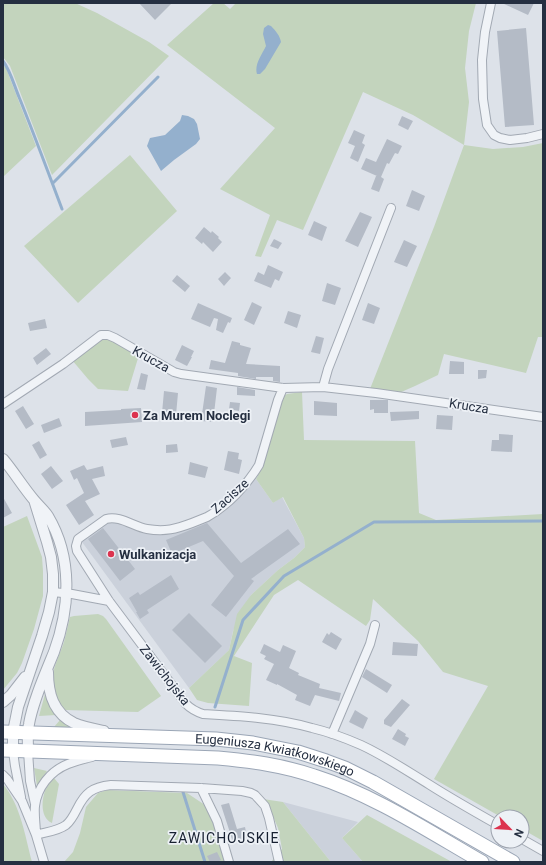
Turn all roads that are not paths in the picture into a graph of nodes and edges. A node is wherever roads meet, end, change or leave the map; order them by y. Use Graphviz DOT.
graph roads {
  1 [pos="491,3"];
  2 [pos="543,134"];
  3 [pos="391,208"];
  4 [pos="323,387"];
  5 [pos="283,388"];
  6 [pos="3,404"];
  7 [pos="543,417"];
  8 [pos="3,459"];
  9 [pos="34,500"];
  10 [pos="78,539"];
  11 [pos="53,592"];
  12 [pos="66,593"];
  13 [pos="109,601"];
  14 [pos="375,625"];
  15 [pos="48,665"];
  16 [pos="32,667"];
  17 [pos="3,702"];
  18 [pos="8,732"];
  19 [pos="28,733"];
  20 [pos="332,734"];
  21 [pos="124,736"];
  22 [pos="8,751"];
  23 [pos="28,751"];
  24 [pos="102,754"];
  25 [pos="3,775"];
  26 [pos="201,788"];
  27 [pos="22,801"];
  28 [pos="35,806"];
  29 [pos="490,820"];
  30 [pos="36,834"];
  31 [pos="530,843"];
  32 [pos="543,850"];
  33 [pos="44,862"];
  34 [pos="229,862"];
  35 [pos="279,862"];
  36 [pos="482,862"];
  37 [pos="513,862"];
  1 -- 2 [label="street"];
  3 -- 4 [label="street"];
  4 -- 5 [label="street, Krucza"];
  4 -- 7 [label="street, Krucza"];
  5 -- 6 [label="street, Krucza"];
  5 -- 10 [label="street, Zacisze"];
  8 -- 9 [label="street"];
  9 -- 11 [label="street"];
  9 -- 12 [label="street"];
  10 -- 13 [label="street, Zawichojska"];
  11 -- 12 [label="street"];
  11 -- 16 [label="street"];
  12 -- 13 [label="street"];
  12 -- 15 [label="street"];
  13 -- 20 [label="street, Zawichojska"];
  14 -- 20 [label="street"];
  15 -- 19 [label="street"];
  15 -- 21 [label="street"];
  16 -- 17 [label="street"];
  16 -- 18 [label="street"];
  18 -- 19 [label="main road, Eugeniusza Kwiatkowskiego"];
  18 -- 22 [label="street"];
  19 -- 21 [label="main road, Eugeniusza Kwiatkowskiego"];
  19 -- 23 [label="street"];
  20 -- 29 [label="street, Zawichojska"];
  21 -- 37 [label="main road, Eugeniusza Kwiatkowskiego"];
  22 -- 23 [label="main road, Eugeniusza Kwiatkowskiego"];
  22 -- 27 [label="street"];
  23 -- 24 [label="main road, Eugeniusza Kwiatkowskiego"];
  23 -- 28 [label="street"];
  24 -- 28 [label="street"];
  24 -- 36 [label="main road, Eugeniusza Kwiatkowskiego"];
  25 -- 27 [label="street"];
  26 -- 30 [label="street"];
  26 -- 34 [label="street"];
  26 -- 35 [label="street"];
  27 -- 30 [label="street"];
  28 -- 30 [label="street"];
  30 -- 33 [label="street"];
  31 -- 32 [label="street"];
}
